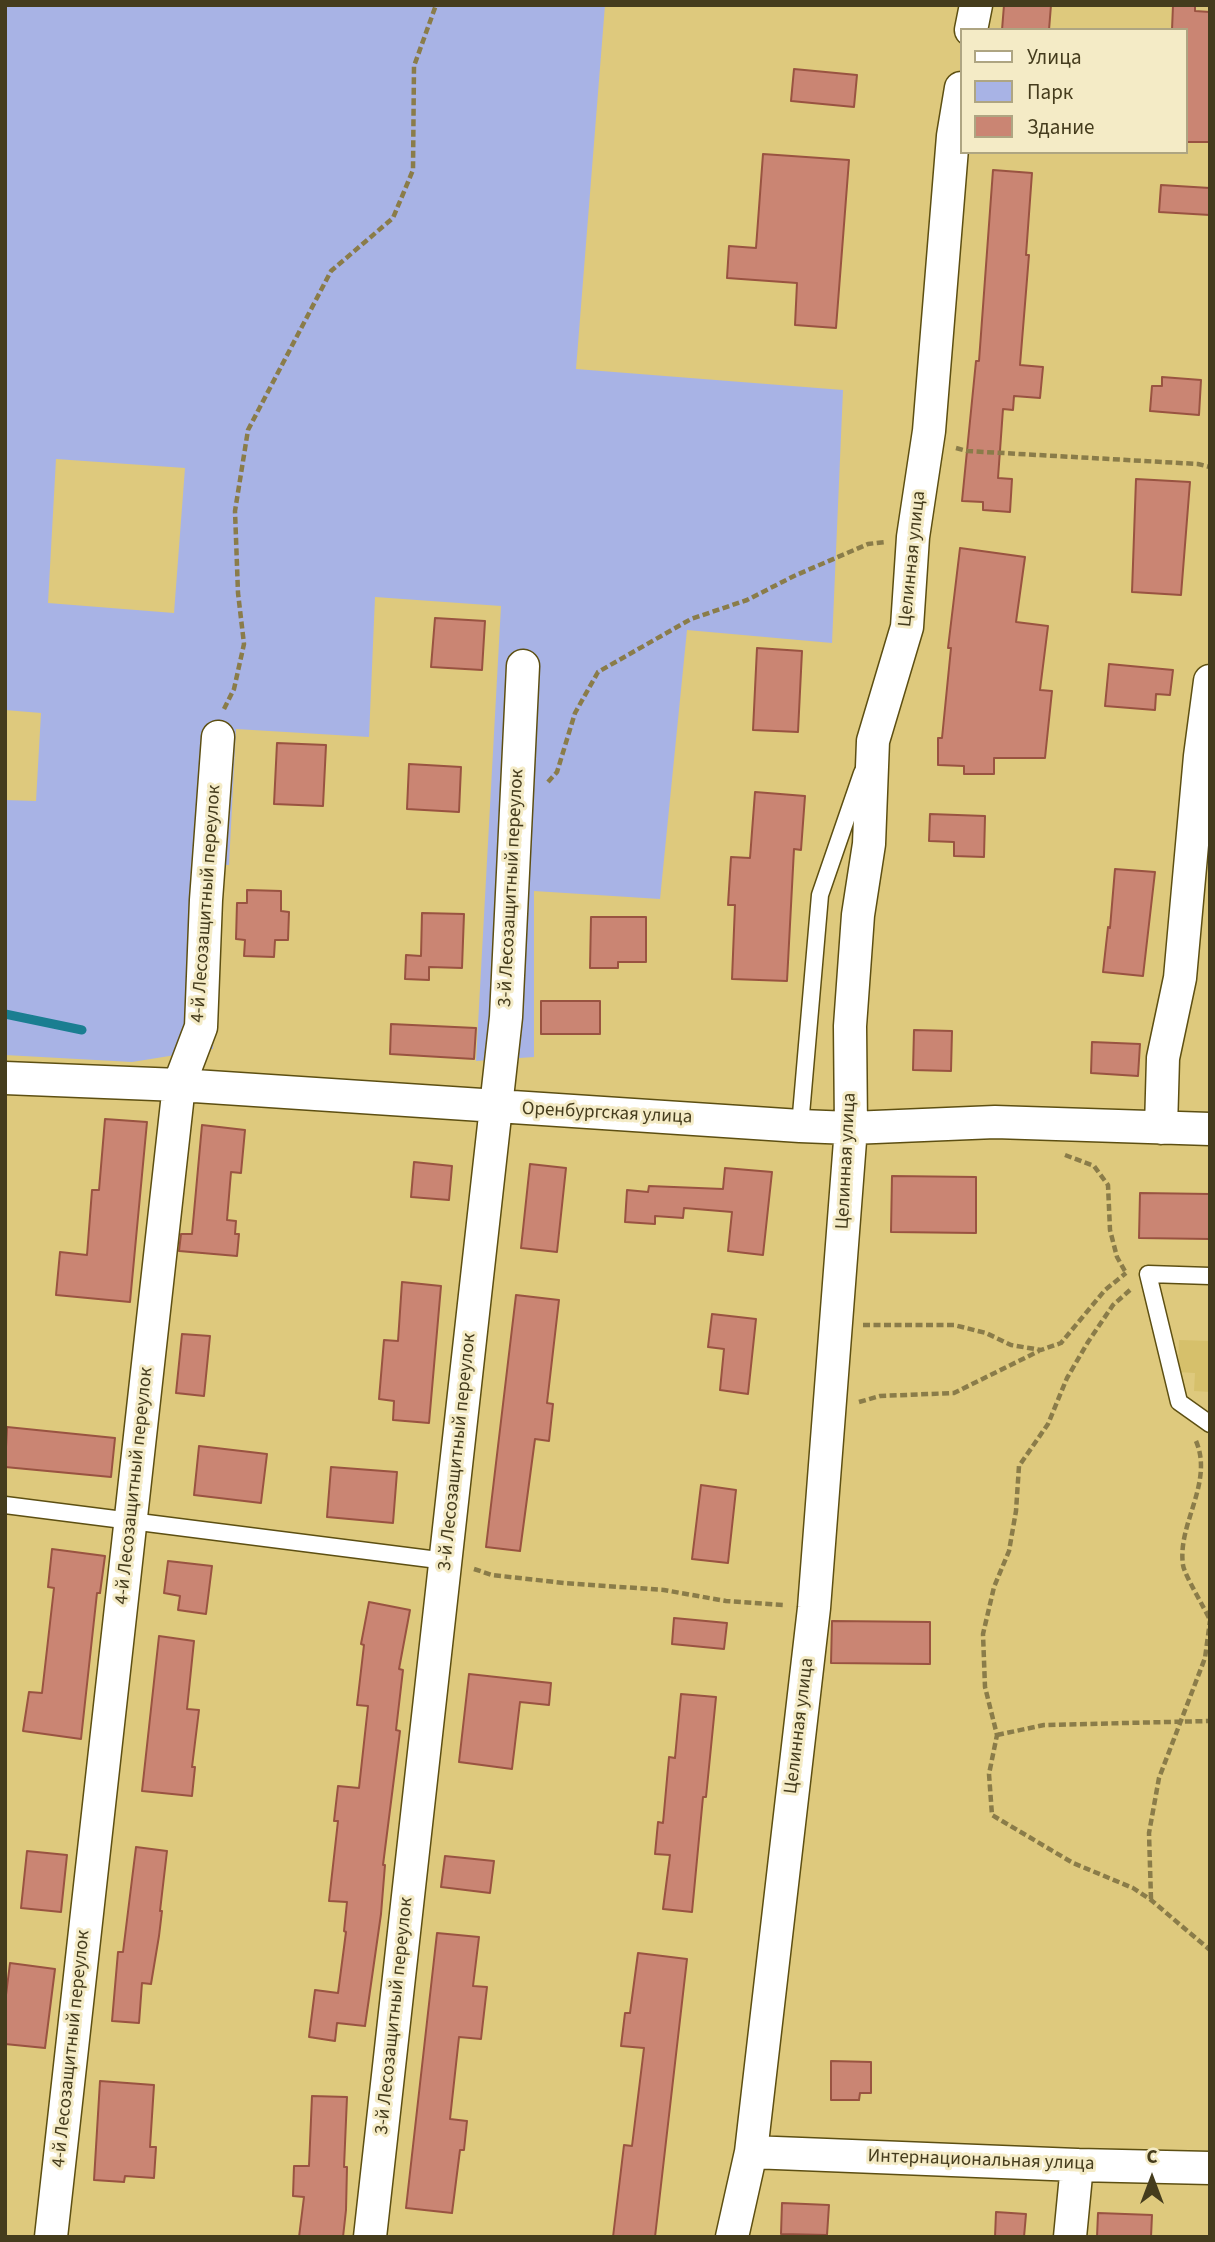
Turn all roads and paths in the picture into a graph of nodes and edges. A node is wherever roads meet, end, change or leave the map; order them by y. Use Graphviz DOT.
graph roads {
  1 [pos="436,5"];
  2 [pos="976,5"];
  3 [pos="971,28"];
  4 [pos="960,94"];
  5 [pos="929,431"];
  6 [pos="1210,467"];
  7 [pos="912,537"];
  8 [pos="523,666"];
  9 [pos="1210,681"];
  10 [pos="218,737"];
  11 [pos="873,741"];
  12 [pos="540,790"];
  13 [pos="5,1078"];
  14 [pos="179,1085"];
  15 [pos="496,1108"];
  16 [pos="800,1126"];
  17 [pos="851,1128"];
  18 [pos="1161,1128"];
  19 [pos="1210,1129"];
  20 [pos="1055,1151"];
  21 [pos="1126,1273"];
  22 [pos="1148,1274"];
  23 [pos="1210,1276"];
  24 [pos="836,1326"];
  25 [pos="1041,1350"];
  26 [pos="1179,1402"];
  27 [pos="1210,1424"];
  28 [pos="827,1431"];
  29 [pos="5,1505"];
  30 [pos="131,1521"];
  31 [pos="446,1561"];
  32 [pos="814,1608"];
  33 [pos="1210,1620"];
  34 [pos="1210,1721"];
  35 [pos="1181,1723"];
  36 [pos="997,1735"];
  37 [pos="1152,1900"];
  38 [pos="1210,1950"];
  39 [pos="751,2152"];
  40 [pos="1077,2165"];
  41 [pos="1210,2168"];
  42 [pos="51,2237"];
  43 [pos="370,2237"];
  44 [pos="732,2237"];
  45 [pos="1070,2237"];
  1 -- 10 [label="path"];
  2 -- 3 [label="street"];
  4 -- 5 [label="street, Целинная улица"];
  5 -- 6 [label="path"];
  5 -- 7 [label="street, Целинная улица"];
  7 -- 11 [label="street, Целинная улица"];
  7 -- 12 [label="path"];
  8 -- 15 [label="street, 3-й Лесозащитный переулок"];
  9 -- 18 [label="street"];
  10 -- 14 [label="street, 4-й Лесозащитный переулок"];
  11 -- 16 [label="lane"];
  11 -- 17 [label="street, Целинная улица"];
  13 -- 14 [label="street, Оренбургская улица"];
  14 -- 15 [label="street, Оренбургская улица"];
  14 -- 30 [label="street, 4-й Лесозащитный переулок"];
  15 -- 16 [label="street, Оренбургская улица"];
  15 -- 31 [label="street, 3-й Лесозащитный переулок"];
  16 -- 17 [label="street, Оренбургская улица"];
  17 -- 18 [label="street, Оренбургская улица"];
  17 -- 24 [label="street, Целинная улица"];
  18 -- 19 [label="street, Оренбургская улица"];
  20 -- 21 [label="path"];
  21 -- 22 [label="path"];
  21 -- 25 [label="path"];
  22 -- 23 [label="lane"];
  22 -- 26 [label="lane"];
  22 -- 36 [label="path"];
  24 -- 25 [label="path"];
  24 -- 28 [label="street, Целинная улица"];
  25 -- 28 [label="path"];
  26 -- 27 [label="lane"];
  26 -- 33 [label="path"];
  28 -- 32 [label="street, Целинная улица"];
  29 -- 30 [label="lane"];
  30 -- 31 [label="lane"];
  30 -- 42 [label="street, 4-й Лесозащитный переулок"];
  31 -- 32 [label="path"];
  31 -- 43 [label="street, 3-й Лесозащитный переулок"];
  32 -- 39 [label="street, Целинная улица"];
  33 -- 35 [label="path"];
  34 -- 35 [label="path"];
  35 -- 36 [label="path"];
  35 -- 37 [label="path"];
  36 -- 37 [label="path"];
  37 -- 38 [label="path"];
  39 -- 40 [label="street, Интернациональная улица"];
  39 -- 44 [label="street, Целинная улица"];
  40 -- 41 [label="street, Интернациональная улица"];
  40 -- 45 [label="street"];
}
